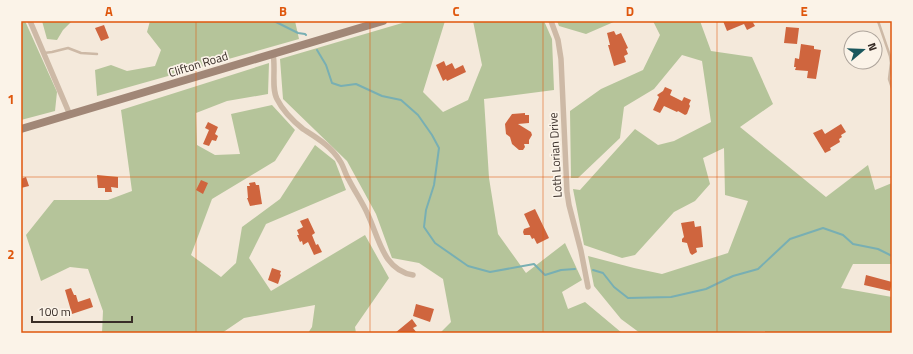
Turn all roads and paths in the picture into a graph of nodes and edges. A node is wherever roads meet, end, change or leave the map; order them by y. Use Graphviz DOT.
graph roads {
  1 [pos="30,21"];
  2 [pos="383,21"];
  3 [pos="551,21"];
  4 [pos="878,21"];
  5 [pos="373,22"];
  6 [pos="44,53"];
  7 [pos="98,54"];
  8 [pos="273,54"];
  9 [pos="892,88"];
  10 [pos="70,115"];
  11 [pos="21,129"];
  12 [pos="413,275"];
  13 [pos="588,287"];
  1 -- 6 [label="street"];
  2 -- 5 [label="main road, Clifton Road"];
  3 -- 13 [label="street, Loth Lorian Drive"];
  4 -- 9 [label="lane"];
  5 -- 8 [label="main road, Clifton Road"];
  6 -- 7 [label="lane"];
  6 -- 10 [label="street"];
  8 -- 10 [label="main road, Clifton Road"];
  8 -- 12 [label="street"];
  10 -- 11 [label="main road, Clifton Road"];
}
